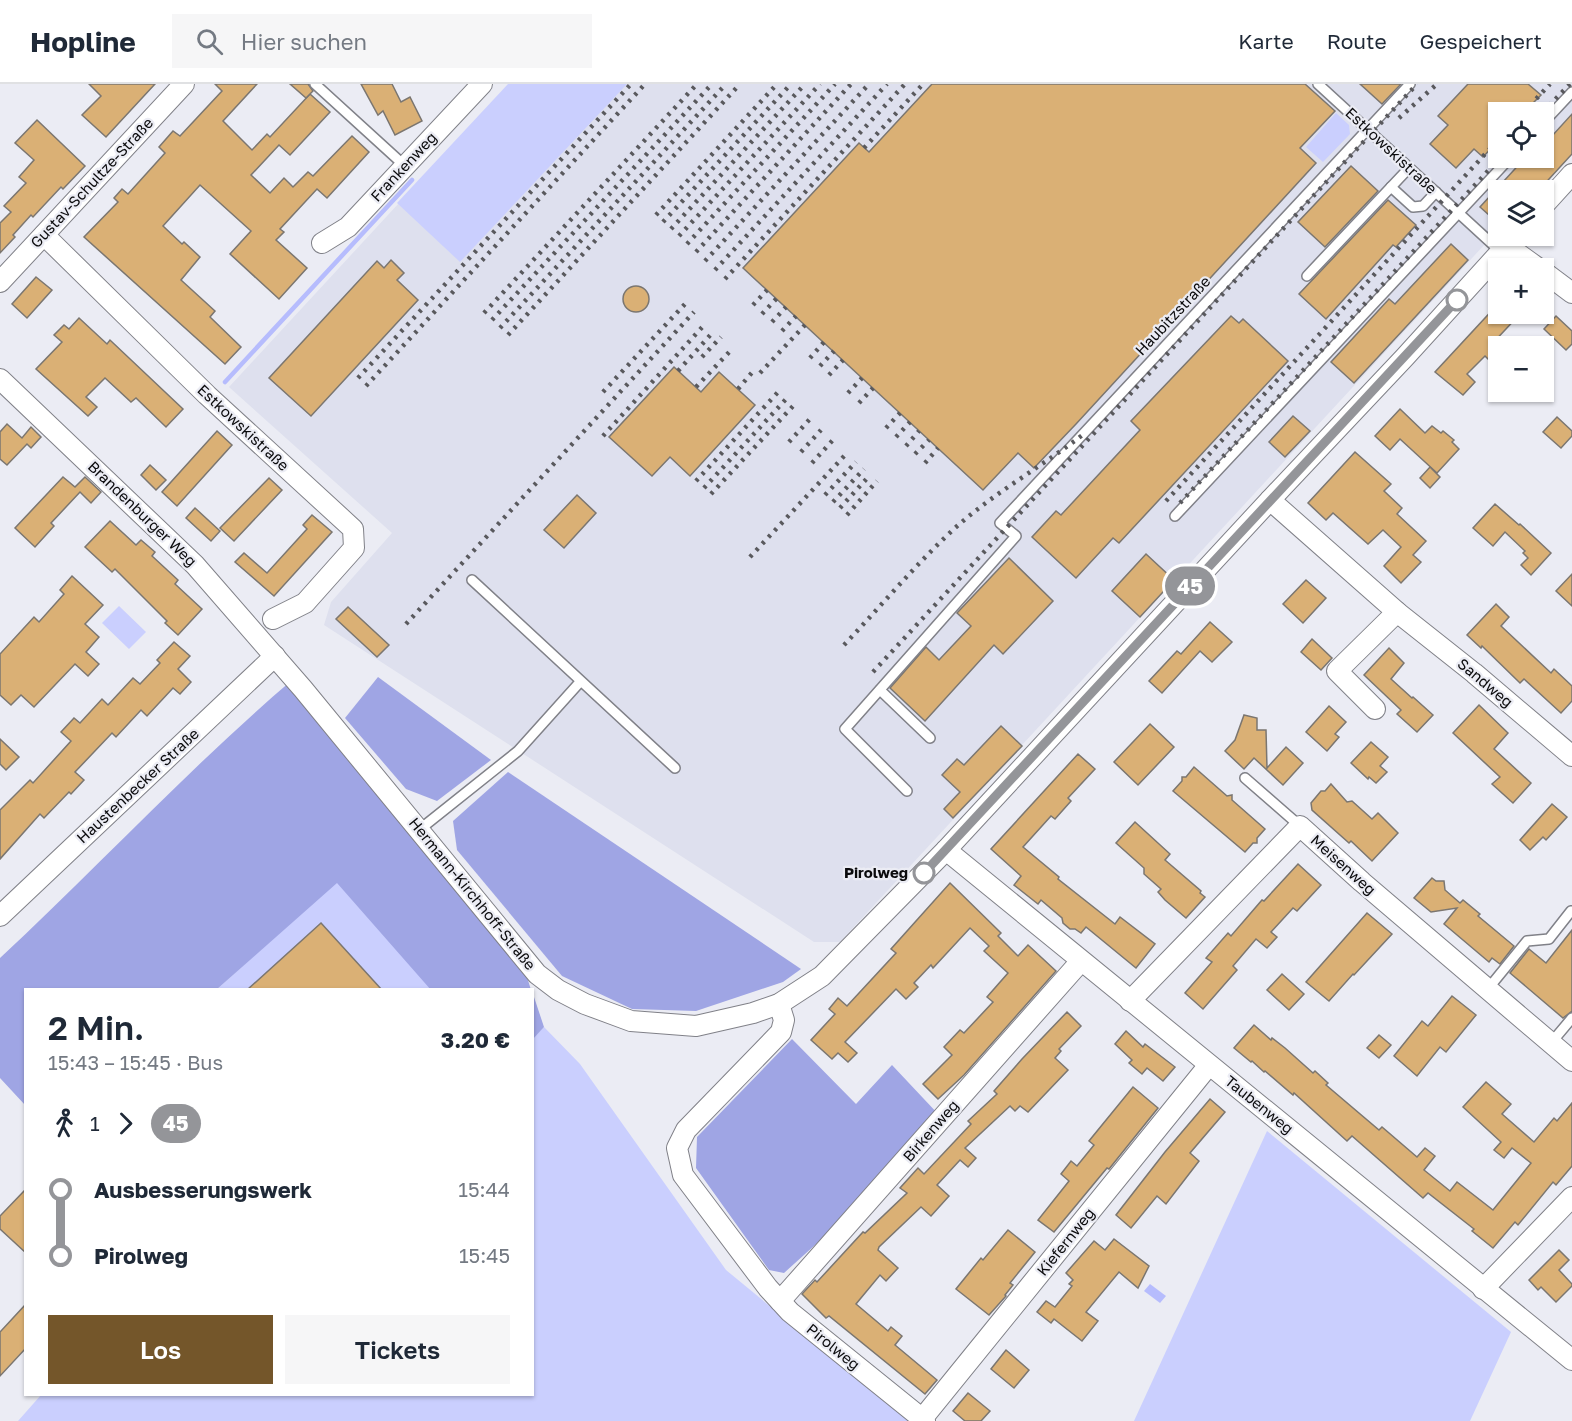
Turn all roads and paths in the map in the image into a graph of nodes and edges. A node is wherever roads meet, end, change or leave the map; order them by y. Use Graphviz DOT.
graph roads {
  1 [pos="184,84"];
  2 [pos="315,84"];
  3 [pos="482,84"];
  4 [pos="1318,84"];
  5 [pos="1410,84"];
  6 [pos="1572,93"];
  7 [pos="1554,112"];
  8 [pos="1367,129"];
  9 [pos="405,166"];
  10 [pos="1409,168"];
  11 [pos="1501,168"];
  12 [pos="1572,174"];
  13 [pos="1391,187"];
  14 [pos="1436,192"];
  15 [pos="1554,194"];
  16 [pos="1461,215"];
  17 [pos="1488,232"];
  18 [pos="44,235"];
  19 [pos="322,243"];
  20 [pos="1505,246"];
  21 [pos="1510,246"];
  22 [pos="1525,258"];
  23 [pos="1307,276"];
  24 [pos="1554,280"];
  25 [pos="0,282"];
  26 [pos="1572,293"];
  27 [pos="0,379"];
  28 [pos="1270,500"];
  29 [pos="1175,516"];
  30 [pos="472,580"];
  31 [pos="1397,612"];
  32 [pos="273,619"];
  33 [pos="275,656"];
  34 [pos="580,682"];
  35 [pos="880,690"];
  36 [pos="1375,709"];
  37 [pos="930,738"];
  38 [pos="1572,756"];
  39 [pos="675,768"];
  40 [pos="1245,778"];
  41 [pos="907,791"];
  42 [pos="1300,826"];
  43 [pos="419,830"];
  44 [pos="946,850"];
  45 [pos="1571,911"];
  46 [pos="0,916"];
  47 [pos="1081,961"];
  48 [pos="1487,990"];
  49 [pos="1130,1001"];
  50 [pos="779,1004"];
  51 [pos="1572,1018"];
  52 [pos="1551,1043"];
  53 [pos="1572,1061"];
  54 [pos="1209,1065"];
  55 [pos="1572,1197"];
  56 [pos="1483,1289"];
  57 [pos="780,1301"];
  58 [pos="1572,1360"];
  59 [pos="924,1420"];
  1 -- 18 [label="street, Gustav-Schultze-Straße"];
  2 -- 9 [label="lane"];
  3 -- 9 [label="street, Frankenweg"];
  4 -- 8 [label="lane, Estkowskistraße"];
  5 -- 8 [label="lane, Haubitzstraße"];
  6 -- 7 [label="lane"];
  8 -- 10 [label="lane, Estkowskistraße"];
  8 -- 35 [label="lane, Haubitzstraße"];
  9 -- 19 [label="street, Frankenweg"];
  10 -- 13 [label="lane"];
  10 -- 14 [label="lane, Estkowskistraße"];
  11 -- 16 [label="lane"];
  12 -- 15 [label="street"];
  13 -- 14 [label="lane"];
  13 -- 23 [label="lane"];
  14 -- 16 [label="lane, Estkowskistraße"];
  16 -- 17 [label="lane, Estkowskistraße"];
  16 -- 29 [label="lane"];
  18 -- 25 [label="street, Gustav-Schultze-Straße"];
  18 -- 32 [label="street, Estkowskistraße"];
  20 -- 28 [label="street, Hermann-Kirchhoff-Straße"];
  21 -- 22 [label="street"];
  24 -- 26 [label="street"];
  27 -- 33 [label="street, Brandenburger Weg"];
  28 -- 31 [label="street, Sandweg"];
  28 -- 44 [label="street, Hermann-Kirchhoff-Straße"];
  30 -- 34 [label="lane"];
  31 -- 36 [label="street"];
  31 -- 38 [label="street, Sandweg"];
  33 -- 43 [label="street, Hermann-Kirchhoff-Straße"];
  33 -- 46 [label="street, Haustenbecker Straße"];
  34 -- 39 [label="lane"];
  34 -- 43 [label="lane"];
  35 -- 37 [label="lane"];
  35 -- 41 [label="lane"];
  40 -- 42 [label="lane"];
  42 -- 48 [label="street, Meisenweg"];
  42 -- 49 [label="street, Meisenweg"];
  43 -- 50 [label="street, Hermann-Kirchhoff-Straße"];
  44 -- 47 [label="street, Taubenweg"];
  44 -- 50 [label="street, Hermann-Kirchhoff-Straße"];
  45 -- 48 [label="lane"];
  47 -- 49 [label="street, Taubenweg"];
  47 -- 57 [label="street, Birkenweg"];
  48 -- 52 [label="street, Meisenweg"];
  49 -- 54 [label="street, Taubenweg"];
  50 -- 57 [label="street, Pirolweg"];
  51 -- 52 [label="lane"];
  52 -- 53 [label="street, Meisenweg"];
  54 -- 56 [label="street, Taubenweg"];
  54 -- 59 [label="street, Kiefernweg"];
  55 -- 56 [label="street"];
  56 -- 58 [label="street, Taubenweg"];
  57 -- 59 [label="street, Pirolweg"];
}
